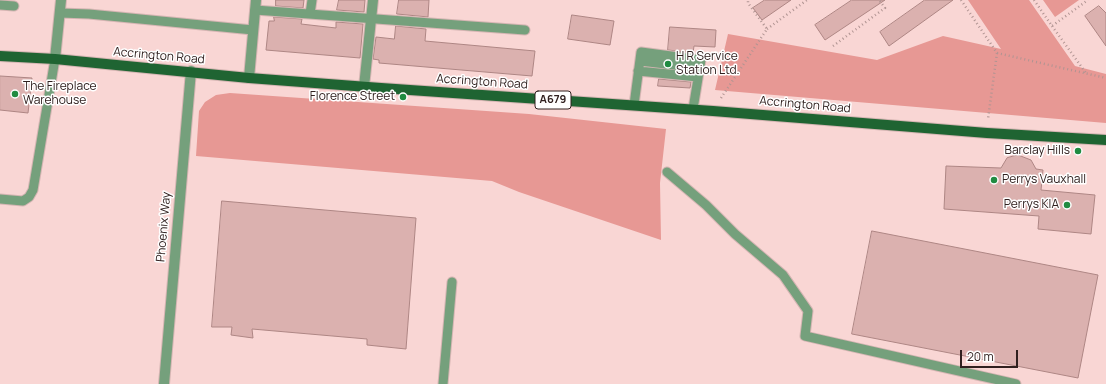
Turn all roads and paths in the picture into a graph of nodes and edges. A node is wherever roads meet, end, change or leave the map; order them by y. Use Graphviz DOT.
graph roads {
  1 [pos="61,0"];
  2 [pos="312,0"];
  3 [pos="373,0"];
  4 [pos="748,0"];
  5 [pos="807,0"];
  6 [pos="879,0"];
  7 [pos="961,0"];
  8 [pos="1034,0"];
  9 [pos="1088,0"];
  10 [pos="0,5"];
  11 [pos="256,5"];
  12 [pos="14,6"];
  13 [pos="60,13"];
  14 [pos="310,14"];
  15 [pos="370,20"];
  16 [pos="1052,26"];
  17 [pos="767,29"];
  18 [pos="253,30"];
  19 [pos="525,30"];
  20 [pos="833,46"];
  21 [pos="997,53"];
  22 [pos="0,56"];
  23 [pos="55,59"];
  24 [pos="638,71"];
  25 [pos="191,72"];
  26 [pos="699,72"];
  27 [pos="1086,74"];
  28 [pos="249,78"];
  29 [pos="1106,78"];
  30 [pos="364,87"];
  31 [pos="727,89"];
  32 [pos="634,105"];
  33 [pos="693,109"];
  34 [pos="986,133"];
  35 [pos="1106,140"];
  36 [pos="667,172"];
  37 [pos="0,199"];
  38 [pos="452,282"];
  39 [pos="164,384"];
  40 [pos="443,384"];
  41 [pos="1016,384"];
  1 -- 13 [label="street"];
  2 -- 14 [label="lane"];
  3 -- 15 [label="street"];
  4 -- 17 [label="path"];
  5 -- 17 [label="path"];
  6 -- 20 [label="path"];
  7 -- 21 [label="path"];
  8 -- 16 [label="path"];
  9 -- 16 [label="path"];
  10 -- 12 [label="lane"];
  11 -- 14 [label="lane"];
  11 -- 18 [label="street"];
  13 -- 18 [label="lane"];
  13 -- 23 [label="street"];
  14 -- 15 [label="lane"];
  15 -- 19 [label="lane"];
  15 -- 30 [label="street"];
  16 -- 27 [label="path"];
  17 -- 31 [label="path"];
  18 -- 28 [label="street"];
  21 -- 27 [label="path"];
  21 -- 34 [label="path"];
  22 -- 23 [label="main road, Accrington Road / A679"];
  23 -- 25 [label="main road, Accrington Road / A679"];
  23 -- 37 [label="lane"];
  24 -- 26 [label="lane"];
  24 -- 26 [label="lane"];
  24 -- 32 [label="lane"];
  25 -- 28 [label="main road, Accrington Road / A679"];
  25 -- 39 [label="street, Phoenix Way"];
  26 -- 33 [label="lane"];
  27 -- 29 [label="path"];
  28 -- 30 [label="main road, Accrington Road / A679"];
  30 -- 32 [label="main road, Accrington Road / A679"];
  32 -- 33 [label="main road, Accrington Road / A679"];
  33 -- 34 [label="main road, Accrington Road / A679"];
  34 -- 35 [label="main road, Accrington Road / A679"];
  36 -- 41 [label="lane"];
  38 -- 40 [label="lane"];
}
